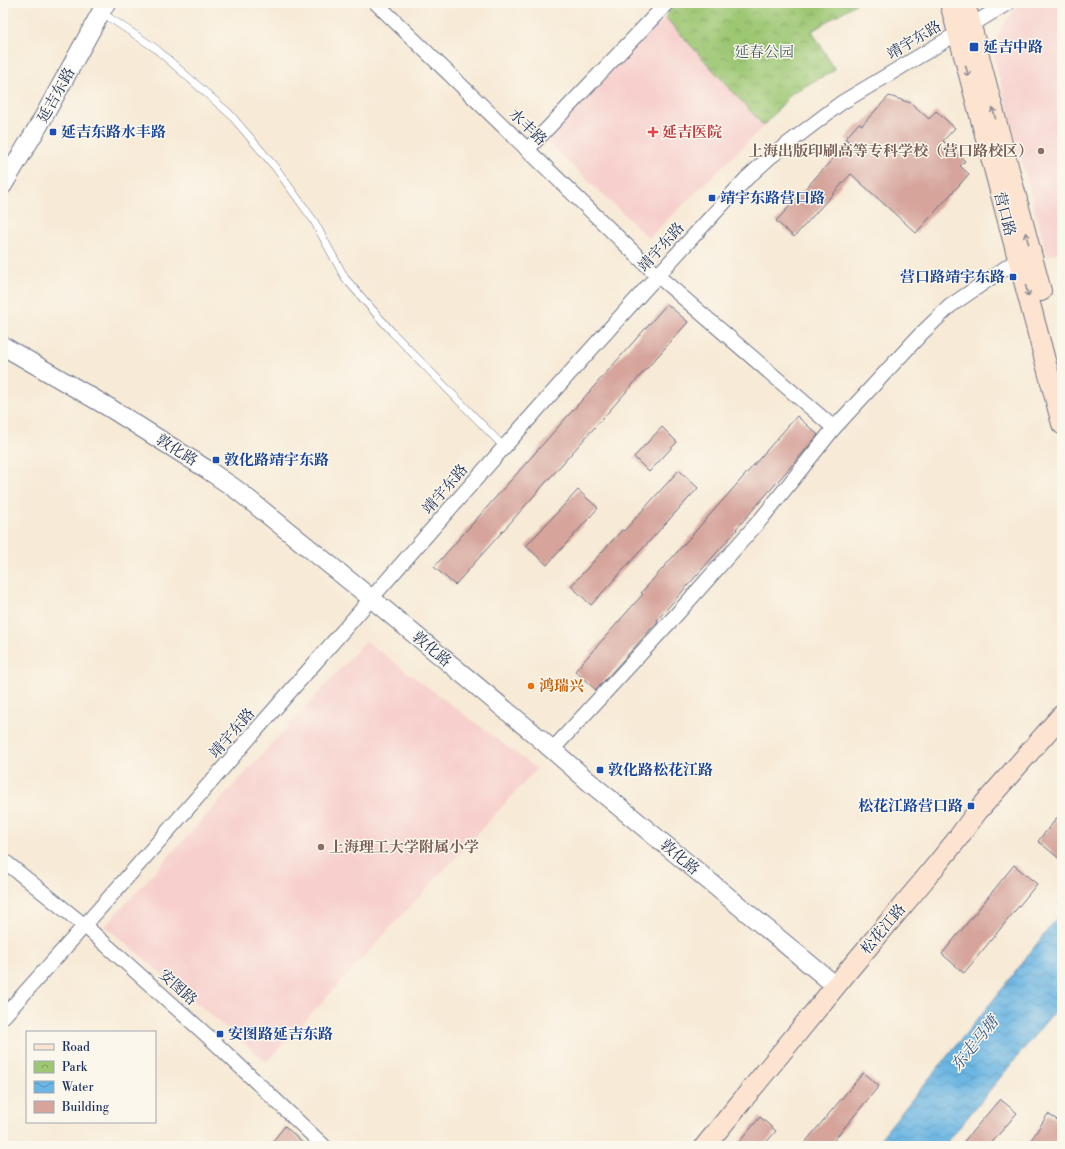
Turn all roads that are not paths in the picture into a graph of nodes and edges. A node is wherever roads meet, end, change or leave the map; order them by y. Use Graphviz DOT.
graph roads {
  1 [pos="376,3"];
  2 [pos="667,3"];
  3 [pos="950,3"];
  4 [pos="965,3"];
  5 [pos="1008,3"];
  6 [pos="104,8"];
  7 [pos="964,29"];
  8 [pos="527,150"];
  9 [pos="3,185"];
  10 [pos="1017,260"];
  11 [pos="658,276"];
  12 [pos="3,346"];
  13 [pos="1062,371"];
  14 [pos="1062,424"];
  15 [pos="834,428"];
  16 [pos="504,447"];
  17 [pos="372,599"];
  18 [pos="1062,715"];
  19 [pos="552,750"];
  20 [pos="3,860"];
  21 [pos="86,926"];
  22 [pos="836,986"];
  23 [pos="3,1017"];
  24 [pos="324,1146"];
  25 [pos="706,1146"];
  1 -- 8 [label="street, 水丰路"];
  2 -- 8 [label="street"];
  3 -- 7 [label="main road, 营口路"];
  4 -- 7 [label="main road, 营口路"];
  5 -- 7 [label="street, 靖宇东路"];
  6 -- 9 [label="street, 延吉东路"];
  6 -- 16 [label="lane"];
  7 -- 10 [label="main road, 营口路, one-way"];
  7 -- 11 [label="street, 靖宇东路"];
  13 -- 7 [label="main road, 营口路, one-way"];
  8 -- 11 [label="street, 水丰路"];
  10 -- 14 [label="main road, 营口路, one-way"];
  10 -- 15 [label="street"];
  11 -- 15 [label="street, 水丰路"];
  11 -- 16 [label="street, 靖宇东路"];
  12 -- 17 [label="street, 敦化路"];
  15 -- 19 [label="street"];
  16 -- 17 [label="street, 靖宇东路"];
  17 -- 19 [label="street, 敦化路"];
  17 -- 21 [label="street, 靖宇东路"];
  18 -- 22 [label="main road, 松花江路"];
  19 -- 22 [label="street, 敦化路"];
  20 -- 21 [label="street, 安图路"];
  21 -- 23 [label="street, 靖宇东路"];
  21 -- 24 [label="street, 安图路"];
  22 -- 25 [label="main road, 松花江路"];
}
